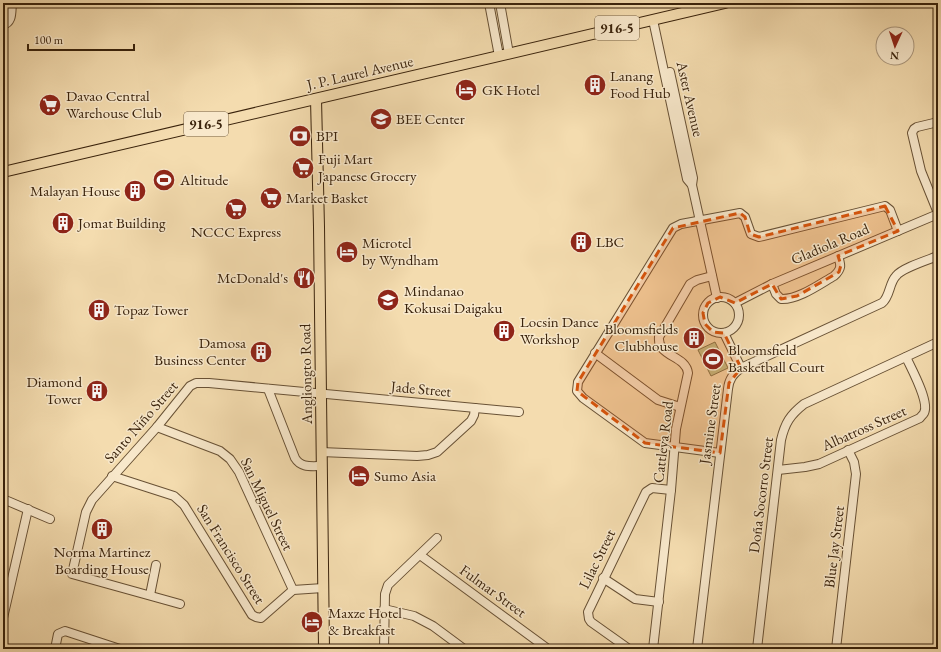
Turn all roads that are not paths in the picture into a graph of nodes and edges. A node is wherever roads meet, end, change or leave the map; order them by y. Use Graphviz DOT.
graph roads {
  1 [pos="12,3"];
  2 [pos="489,3"];
  3 [pos="500,3"];
  4 [pos="724,3"];
  5 [pos="705,5"];
  6 [pos="655,19"];
  7 [pos="3,25"];
  8 [pos="504,55"];
  9 [pos="316,99"];
  10 [pos="938,122"];
  11 [pos="3,172"];
  12 [pos="938,214"];
  13 [pos="699,221"];
  14 [pos="898,231"];
  15 [pos="838,256"];
  16 [pos="938,256"];
  17 [pos="712,276"];
  18 [pos="772,284"];
  19 [pos="716,298"];
  20 [pos="735,303"];
  21 [pos="724,333"];
  22 [pos="938,342"];
  23 [pos="595,353"];
  24 [pos="906,357"];
  25 [pos="741,368"];
  26 [pos="268,389"];
  27 [pos="321,393"];
  28 [pos="680,406"];
  29 [pos="475,408"];
  30 [pos="519,412"];
  31 [pos="157,427"];
  32 [pos="674,447"];
  33 [pos="848,450"];
  34 [pos="322,452"];
  35 [pos="720,453"];
  36 [pos="322,466"];
  37 [pos="778,470"];
  38 [pos="112,476"];
  39 [pos="671,490"];
  40 [pos="3,499"];
  41 [pos="28,509"];
  42 [pos="50,519"];
  43 [pos="437,538"];
  44 [pos="420,555"];
  45 [pos="156,565"];
  46 [pos="603,578"];
  47 [pos="323,588"];
  48 [pos="293,590"];
  49 [pos="150,595"];
  50 [pos="659,602"];
  51 [pos="180,604"];
  52 [pos="384,609"];
  53 [pos="3,618"];
  54 [pos="106,647"];
  55 [pos="54,649"];
  56 [pos="120,649"];
  57 [pos="324,649"];
  58 [pos="384,649"];
  59 [pos="464,649"];
  60 [pos="548,649"];
  61 [pos="629,649"];
  62 [pos="653,649"];
  63 [pos="697,649"];
  64 [pos="757,649"];
  65 [pos="836,649"];
  1 -- 7 [label="street"];
  2 -- 8 [label="street"];
  3 -- 8 [label="street"];
  4 -- 5 [label="main road, J. P. Laurel Avenue / 916-5"];
  5 -- 6 [label="main road, J. P. Laurel Avenue / 916-5"];
  6 -- 8 [label="main road, J. P. Laurel Avenue / 916-5"];
  6 -- 13 [label="street, Aster Avenue"];
  8 -- 9 [label="main road, J. P. Laurel Avenue / 916-5"];
  9 -- 11 [label="main road, J. P. Laurel Avenue / 916-5"];
  9 -- 27 [label="main road, Angliongto Road"];
  10 -- 12 [label="street"];
  12 -- 14 [label="street, Gladiola Road"];
  13 -- 14 [label="street"];
  13 -- 17 [label="street, Aster Avenue"];
  13 -- 23 [label="street"];
  14 -- 15 [label="street, Gladiola Road"];
  15 -- 18 [label="street, Gladiola Road"];
  15 -- 18 [label="street"];
  16 -- 25 [label="street, Jasmine Street"];
  17 -- 19 [label="street, Aster Avenue"];
  17 -- 28 [label="street, Cattleya Road"];
  18 -- 20 [label="street, Gladiola Road"];
  19 -- 20 [label="street"];
  19 -- 21 [label="street"];
  20 -- 21 [label="street"];
  21 -- 25 [label="street"];
  22 -- 24 [label="street, Doña Socorro Street"];
  23 -- 28 [label="street"];
  23 -- 32 [label="street"];
  24 -- 33 [label="street, Albatross Street"];
  24 -- 37 [label="street, Doña Socorro Street"];
  25 -- 35 [label="street, Jasmine Street"];
  26 -- 27 [label="street, Santo Niño Street"];
  26 -- 31 [label="street, Santo Niño Street"];
  26 -- 36 [label="street"];
  27 -- 29 [label="street, Jade Street"];
  27 -- 34 [label="main road, Angliongto Road"];
  28 -- 32 [label="street, Cattleya Road"];
  29 -- 30 [label="street, Jade Street"];
  29 -- 34 [label="street"];
  31 -- 38 [label="street, Santo Niño Street"];
  31 -- 48 [label="street, San Miguel Street"];
  32 -- 35 [label="street"];
  32 -- 39 [label="street, Cattleya Road"];
  33 -- 37 [label="street, Albatross Street"];
  33 -- 65 [label="street, Blue Jay Street"];
  34 -- 36 [label="main road, Angliongto Road"];
  35 -- 63 [label="street, Jasmine Street"];
  36 -- 47 [label="main road, Angliongto Road"];
  37 -- 64 [label="street, Doña Socorro Street"];
  38 -- 48 [label="street, San Francisco Street"];
  38 -- 49 [label="street, Santo Niño Street"];
  39 -- 46 [label="street, Lilac Street"];
  39 -- 50 [label="street, Cattleya Road"];
  40 -- 41 [label="street"];
  41 -- 42 [label="street"];
  41 -- 53 [label="street"];
  43 -- 44 [label="street"];
  44 -- 52 [label="street"];
  44 -- 60 [label="street, Fulmar Street"];
  45 -- 49 [label="street"];
  46 -- 50 [label="street"];
  46 -- 61 [label="street, Lilac Street"];
  47 -- 48 [label="street"];
  47 -- 57 [label="main road, Angliongto Road"];
  49 -- 51 [label="street"];
  50 -- 62 [label="street, Cattleya Road"];
  52 -- 58 [label="street"];
  52 -- 59 [label="street"];
  54 -- 55 [label="street"];
  54 -- 56 [label="street"];
}
